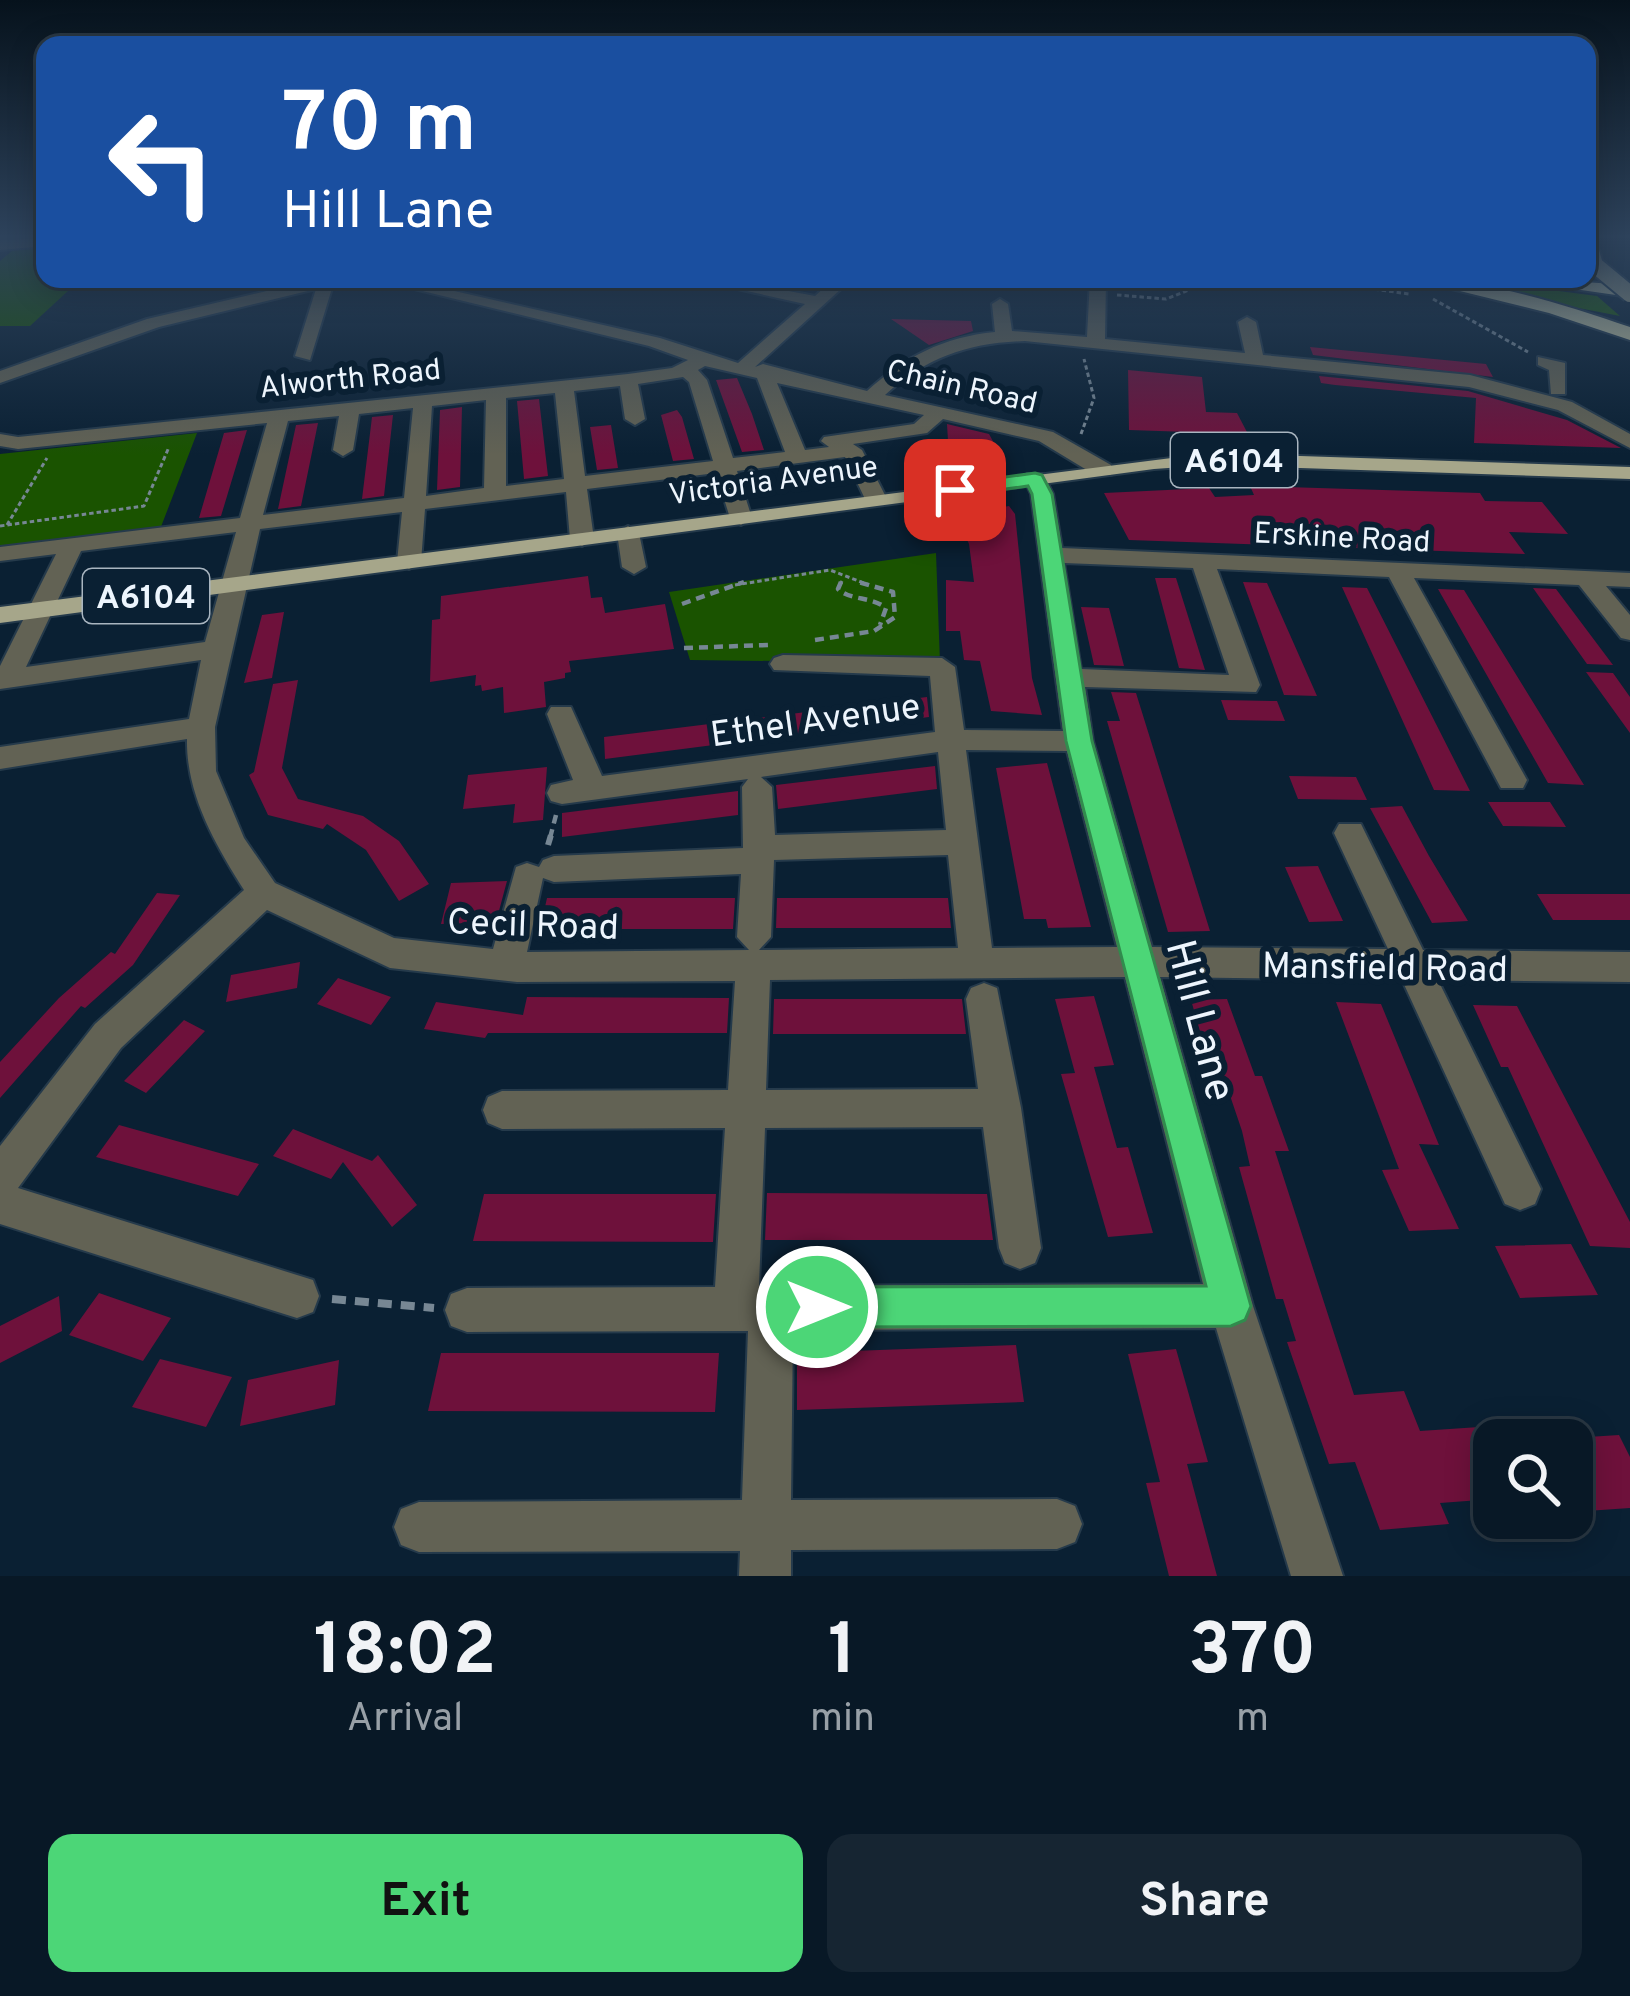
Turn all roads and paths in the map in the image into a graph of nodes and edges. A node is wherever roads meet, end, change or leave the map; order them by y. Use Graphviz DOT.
graph roads {
  1 [pos="208,309"];
  2 [pos="321,309"];
  3 [pos="509,309"];
  4 [pos="807,309"];
  5 [pos="1001,309"];
  6 [pos="1094,309"];
  7 [pos="1458,309"];
  8 [pos="1558,309"];
  9 [pos="1559,309"];
  10 [pos="1247,322"];
  11 [pos="1630,322"];
  12 [pos="1630,334"];
  13 [pos="1004,337"];
  14 [pos="1088,341"];
  15 [pos="304,356"];
  16 [pos="1255,359"];
  17 [pos="1544,361"];
  18 [pos="695,365"];
  19 [pos="754,368"];
  20 [pos="0,377"];
  21 [pos="628,380"];
  22 [pos="564,386"];
  23 [pos="496,393"];
  24 [pos="1561,394"];
  25 [pos="874,395"];
  26 [pos="423,401"];
  27 [pos="350,409"];
  28 [pos="940,411"];
  29 [pos="279,416"];
  30 [pos="635,419"];
  31 [pos="0,440"];
  32 [pos="1630,442"];
  33 [pos="164,445"];
  34 [pos="343,450"];
  35 [pos="799,451"];
  36 [pos="1076,451"];
  37 [pos="46,458"];
  38 [pos="724,466"];
  39 [pos="1103,470"];
  40 [pos="1630,472"];
  41 [pos="1035,479"];
  42 [pos="575,486"];
  43 [pos="495,495"];
  44 [pos="876,499"];
  45 [pos="414,505"];
  46 [pos="741,518"];
  47 [pos="247,524"];
  48 [pos="4,525"];
  49 [pos="628,533"];
  50 [pos="582,539"];
  51 [pos="72,546"];
  52 [pos="0,554"];
  53 [pos="1051,555"];
  54 [pos="1202,560"];
  55 [pos="410,562"];
  56 [pos="634,567"];
  57 [pos="1397,569"];
  58 [pos="1586,578"];
  59 [pos="843,579"];
  60 [pos="1630,580"];
  61 [pos="232,585"];
  62 [pos="682,604"];
  63 [pos="39,610"];
  64 [pos="0,615"];
  65 [pos="879,627"];
  66 [pos="1630,632"];
  67 [pos="809,641"];
  68 [pos="684,648"];
  69 [pos="216,649"];
  70 [pos="776,655"];
  71 [pos="1067,677"];
  72 [pos="3,679"];
  73 [pos="561,714"];
  74 [pos="201,727"];
  75 [pos="951,740"];
  76 [pos="1079,741"];
  77 [pos="0,758"];
  78 [pos="1512,780"];
  79 [pos="757,787"];
  80 [pos="1350,833"];
  81 [pos="966,842"];
  82 [pos="758,854"];
  83 [pos="263,893"];
  84 [pos="753,951"];
  85 [pos="1140,962"];
  86 [pos="506,966"];
  87 [pos="1413,968"];
  88 [pos="1630,968"];
  89 [pos="981,981"];
  90 [pos="1002,1108"];
  91 [pos="746,1109"];
  92 [pos="502,1110"];
  93 [pos="0,1179"];
  94 [pos="1520,1189"];
  95 [pos="0,1203"];
  96 [pos="1020,1248"];
  97 [pos="297,1296"];
  98 [pos="1231,1306"];
  99 [pos="754,1307"];
  100 [pos="467,1310"];
  101 [pos="766,1522"];
  102 [pos="1057,1524"];
  103 [pos="419,1527"];
  104 [pos="765,1576"];
  105 [pos="1317,1576"];
  1 -- 20 [label="street"];
  2 -- 15 [label="street"];
  3 -- 18 [label="street, Chain Road"];
  4 -- 19 [label="street"];
  5 -- 13 [label="street"];
  6 -- 14 [label="street"];
  7 -- 17 [label="path"];
  8 -- 12 [label="highway"];
  9 -- 11 [label="highway"];
  10 -- 16 [label="street"];
  13 -- 14 [label="street"];
  13 -- 25 [label="street"];
  14 -- 16 [label="street"];
  14 -- 36 [label="path"];
  16 -- 24 [label="street"];
  17 -- 24 [label="street"];
  18 -- 19 [label="street, Chain Road"];
  18 -- 21 [label="street, Alworth Road"];
  18 -- 38 [label="street"];
  19 -- 25 [label="street, Chain Road"];
  19 -- 35 [label="street"];
  21 -- 22 [label="street, Alworth Road"];
  21 -- 30 [label="street"];
  22 -- 23 [label="street, Alworth Road"];
  22 -- 42 [label="street"];
  23 -- 26 [label="street, Alworth Road"];
  23 -- 43 [label="street"];
  24 -- 32 [label="street"];
  25 -- 28 [label="street, Chain Road"];
  26 -- 27 [label="street, Alworth Road"];
  26 -- 45 [label="street"];
  27 -- 29 [label="street, Alworth Road"];
  27 -- 34 [label="street"];
  28 -- 35 [label="street"];
  28 -- 36 [label="street, Chain Road"];
  29 -- 31 [label="street, Alworth Road"];
  29 -- 47 [label="street"];
  33 -- 48 [label="path"];
  35 -- 38 [label="street"];
  35 -- 44 [label="street"];
  36 -- 39 [label="street, Chain Road"];
  37 -- 48 [label="path"];
  38 -- 42 [label="street"];
  38 -- 46 [label="street"];
  39 -- 40 [label="main road, Victoria Avenue / A6104"];
  39 -- 41 [label="main road, Victoria Avenue / A6104"];
  41 -- 44 [label="main road, Victoria Avenue / A6104"];
  41 -- 53 [label="street, Hill Lane"];
  42 -- 43 [label="street"];
  42 -- 50 [label="street"];
  43 -- 45 [label="street"];
  44 -- 46 [label="main road, Victoria Avenue / A6104"];
  45 -- 47 [label="street"];
  45 -- 55 [label="street"];
  46 -- 49 [label="main road, Victoria Avenue / A6104"];
  47 -- 51 [label="street"];
  47 -- 61 [label="street"];
  49 -- 50 [label="main road, Victoria Avenue / A6104"];
  49 -- 56 [label="street"];
  50 -- 55 [label="main road, Victoria Avenue / A6104"];
  51 -- 52 [label="street"];
  51 -- 63 [label="street"];
  53 -- 54 [label="street, Erskine Road"];
  53 -- 71 [label="street, Hill Lane"];
  54 -- 57 [label="street, Erskine Road"];
  54 -- 71 [label="street"];
  55 -- 61 [label="main road, Victoria Avenue / A6104"];
  57 -- 58 [label="street, Erskine Road"];
  57 -- 78 [label="street"];
  58 -- 60 [label="street, Erskine Road"];
  58 -- 66 [label="street"];
  59 -- 62 [label="path"];
  59 -- 65 [label="path"];
  59 -- 65 [label="path"];
  61 -- 63 [label="main road, Victoria Avenue / A6104"];
  61 -- 69 [label="street"];
  63 -- 64 [label="main road, Victoria Avenue / A6104"];
  63 -- 72 [label="street"];
  65 -- 67 [label="path"];
  68 -- 70 [label="path"];
  69 -- 72 [label="street"];
  69 -- 74 [label="street"];
  70 -- 75 [label="street"];
  71 -- 76 [label="street, Hill Lane"];
  73 -- 75 [label="street, Ethel Avenue"];
  74 -- 77 [label="street"];
  74 -- 83 [label="street"];
  75 -- 76 [label="street, Ethel Avenue"];
  75 -- 81 [label="street"];
  76 -- 85 [label="street, Hill Lane"];
  79 -- 82 [label="street"];
  80 -- 87 [label="street"];
  81 -- 82 [label="street"];
  81 -- 89 [label="street"];
  82 -- 84 [label="street"];
  82 -- 86 [label="street"];
  83 -- 86 [label="street, Cecil Road"];
  83 -- 93 [label="street"];
  84 -- 86 [label="street, Cecil Road"];
  84 -- 89 [label="street, Cecil Road"];
  84 -- 91 [label="street"];
  85 -- 87 [label="street, Mansfield Road"];
  85 -- 89 [label="street, Cecil Road"];
  85 -- 98 [label="street, Hill Lane"];
  87 -- 88 [label="street, Mansfield Road"];
  87 -- 94 [label="street"];
  89 -- 90 [label="street"];
  90 -- 91 [label="street"];
  90 -- 96 [label="street"];
  91 -- 92 [label="street"];
  91 -- 99 [label="street"];
  95 -- 97 [label="street"];
  97 -- 100 [label="path"];
  98 -- 99 [label="street"];
  98 -- 105 [label="street, Hill Lane"];
  99 -- 100 [label="street"];
  99 -- 101 [label="street"];
  101 -- 102 [label="street"];
  101 -- 103 [label="street"];
  101 -- 104 [label="street"];
}
